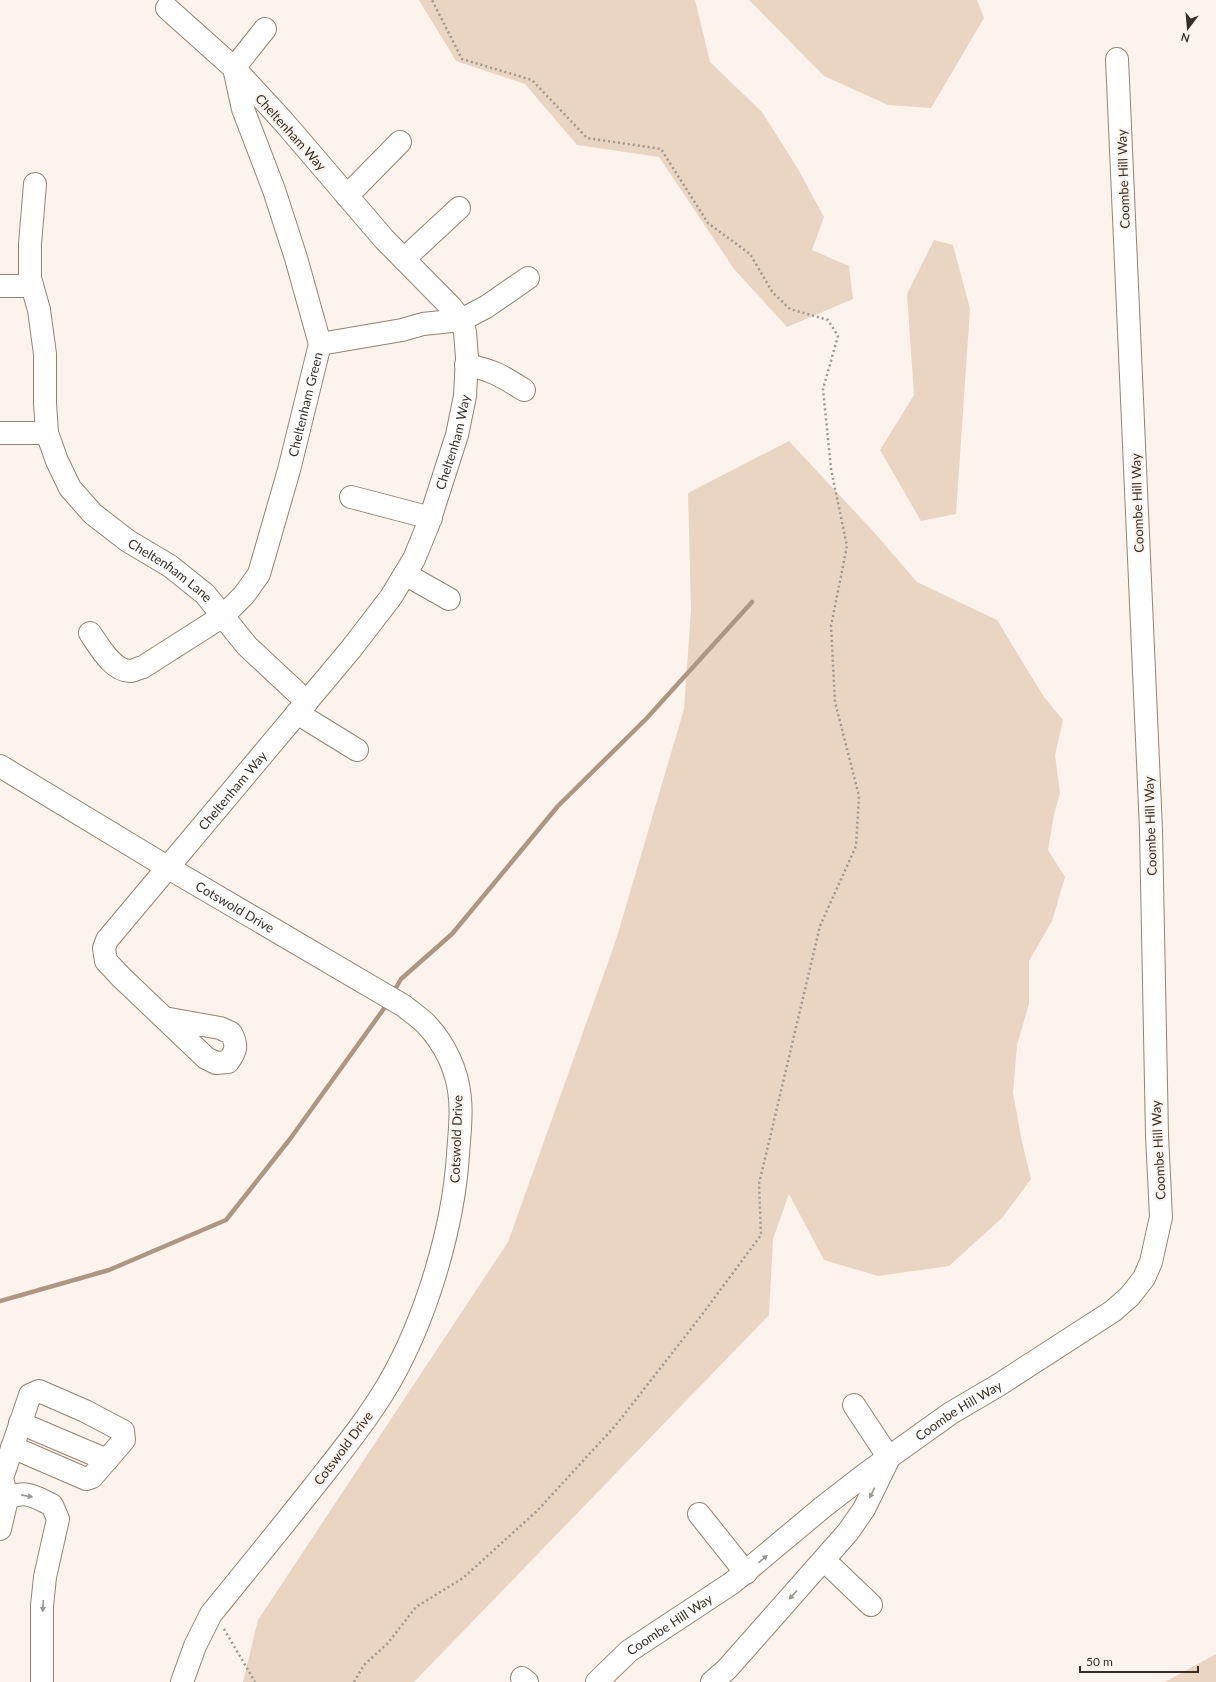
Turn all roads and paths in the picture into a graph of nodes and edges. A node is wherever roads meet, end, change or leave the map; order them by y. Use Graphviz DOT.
graph roads {
  1 [pos="432,0"];
  2 [pos="166,8"];
  3 [pos="265,29"];
  4 [pos="1117,59"];
  5 [pos="234,68"];
  6 [pos="283,121"];
  7 [pos="254,138"];
  8 [pos="400,142"];
  9 [pos="35,184"];
  10 [pos="347,196"];
  11 [pos="459,208"];
  12 [pos="404,259"];
  13 [pos="528,278"];
  14 [pos="0,286"];
  15 [pos="32,286"];
  16 [pos="461,320"];
  17 [pos="320,344"];
  18 [pos="466,365"];
  19 [pos="524,390"];
  20 [pos="47,432"];
  21 [pos="0,433"];
  22 [pos="351,497"];
  23 [pos="431,518"];
  24 [pos="405,574"];
  25 [pos="449,599"];
  26 [pos="223,616"];
  27 [pos="90,634"];
  28 [pos="302,707"];
  29 [pos="357,750"];
  30 [pos="0,766"];
  31 [pos="167,867"];
  32 [pos="164,1018"];
  33 [pos="854,1405"];
  34 [pos="20,1423"];
  35 [pos="12,1448"];
  36 [pos="889,1458"];
  37 [pos="107,1460"];
  38 [pos="7,1499"];
  39 [pos="833,1499"];
  40 [pos="699,1514"];
  41 [pos="857,1519"];
  42 [pos="0,1529"];
  43 [pos="824,1560"];
  44 [pos="746,1573"];
  45 [pos="871,1605"];
  46 [pos="208,1620"];
  47 [pos="716,1681"];
  48 [pos="42,1682"];
  49 [pos="182,1682"];
  50 [pos="255,1682"];
  51 [pos="354,1682"];
  52 [pos="597,1682"];
  1 -- 51 [label="path"];
  2 -- 5 [label="street, Cheltenham Way"];
  3 -- 5 [label="street"];
  4 -- 36 [label="street, Coombe Hill Way"];
  5 -- 6 [label="street, Cheltenham Way"];
  5 -- 7 [label="street, Cheltenham Green"];
  6 -- 7 [label="street"];
  6 -- 10 [label="street, Cheltenham Way"];
  7 -- 17 [label="street, Cheltenham Green"];
  8 -- 10 [label="street"];
  9 -- 15 [label="street, Cheltenham Lane"];
  10 -- 12 [label="street, Cheltenham Way"];
  11 -- 12 [label="street"];
  12 -- 16 [label="street, Cheltenham Way"];
  13 -- 16 [label="street"];
  14 -- 15 [label="street"];
  15 -- 20 [label="street, Cheltenham Lane"];
  16 -- 17 [label="street"];
  16 -- 18 [label="street, Cheltenham Way"];
  17 -- 26 [label="street, Cheltenham Green"];
  18 -- 19 [label="street"];
  18 -- 23 [label="street, Cheltenham Way"];
  20 -- 21 [label="street"];
  20 -- 26 [label="street, Cheltenham Lane"];
  22 -- 23 [label="street"];
  23 -- 24 [label="street, Cheltenham Way"];
  24 -- 25 [label="street"];
  24 -- 28 [label="street, Cheltenham Way"];
  26 -- 27 [label="street, Cheltenham Green"];
  26 -- 28 [label="street, Cheltenham Lane"];
  28 -- 29 [label="street"];
  28 -- 31 [label="street, Cheltenham Way"];
  30 -- 31 [label="street, Cotswold Drive"];
  31 -- 32 [label="street, Cheltenham Way"];
  31 -- 46 [label="street, Cotswold Drive"];
  33 -- 36 [label="street"];
  34 -- 35 [label="street"];
  34 -- 37 [label="street"];
  34 -- 37 [label="street"];
  35 -- 37 [label="street"];
  35 -- 38 [label="street"];
  36 -- 39 [label="street, Coombe Hill Way"];
  36 -- 41 [label="street, Coombe Hill Way, one-way"];
  38 -- 42 [label="street"];
  38 -- 48 [label="street, one-way"];
  39 -- 41 [label="street"];
  44 -- 39 [label="street, Coombe Hill Way, one-way"];
  40 -- 44 [label="street"];
  41 -- 43 [label="street, Coombe Hill Way"];
  43 -- 45 [label="street"];
  43 -- 47 [label="street, Coombe Hill Way, one-way"];
  44 -- 52 [label="street, Coombe Hill Way"];
  46 -- 49 [label="street, Cotswold Drive"];
  46 -- 50 [label="path"];
}
